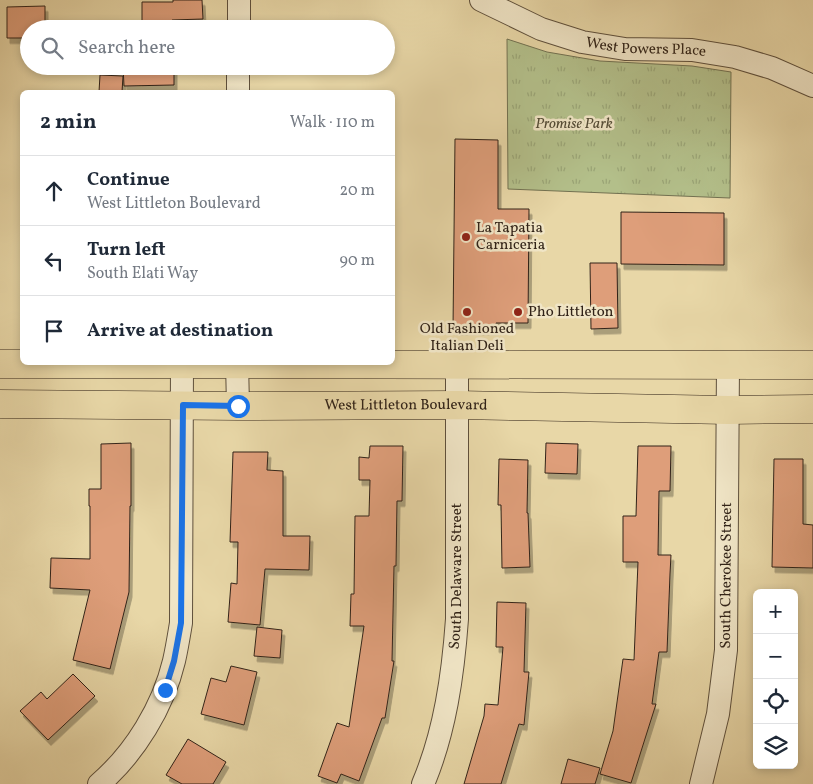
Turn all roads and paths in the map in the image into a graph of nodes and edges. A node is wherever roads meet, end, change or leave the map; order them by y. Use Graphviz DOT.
graph roads {
  1 [pos="239,0"];
  2 [pos="481,0"];
  3 [pos="239,20"];
  4 [pos="238,75"];
  5 [pos="813,86"];
  6 [pos="238,90"];
  7 [pos="0,364"];
  8 [pos="20,364"];
  9 [pos="395,364"];
  10 [pos="457,364"];
  11 [pos="728,364"];
  12 [pos="182,365"];
  13 [pos="238,365"];
  14 [pos="813,365"];
  15 [pos="0,404"];
  16 [pos="183,405"];
  17 [pos="457,405"];
  18 [pos="238,406"];
  19 [pos="813,409"];
  20 [pos="728,410"];
  21 [pos="99,784"];
  22 [pos="423,784"];
  23 [pos="701,784"];
  1 -- 3 [label="street"];
  2 -- 5 [label="street, West Powers Place"];
  4 -- 6 [label="street"];
  7 -- 8 [label="main road"];
  9 -- 10 [label="main road"];
  10 -- 11 [label="main road"];
  10 -- 17 [label="street, South Delaware Street"];
  11 -- 14 [label="main road"];
  11 -- 20 [label="street, South Cherokee Street"];
  12 -- 16 [label="street"];
  13 -- 18 [label="street"];
  15 -- 16 [label="main road, West Littleton Boulevard"];
  16 -- 18 [label="main road, West Littleton Boulevard"];
  16 -- 21 [label="street"];
  17 -- 18 [label="main road, West Littleton Boulevard"];
  17 -- 20 [label="main road, West Littleton Boulevard"];
  17 -- 22 [label="street, South Delaware Street"];
  19 -- 20 [label="main road, West Littleton Boulevard"];
  20 -- 23 [label="street, South Cherokee Street"];
}
